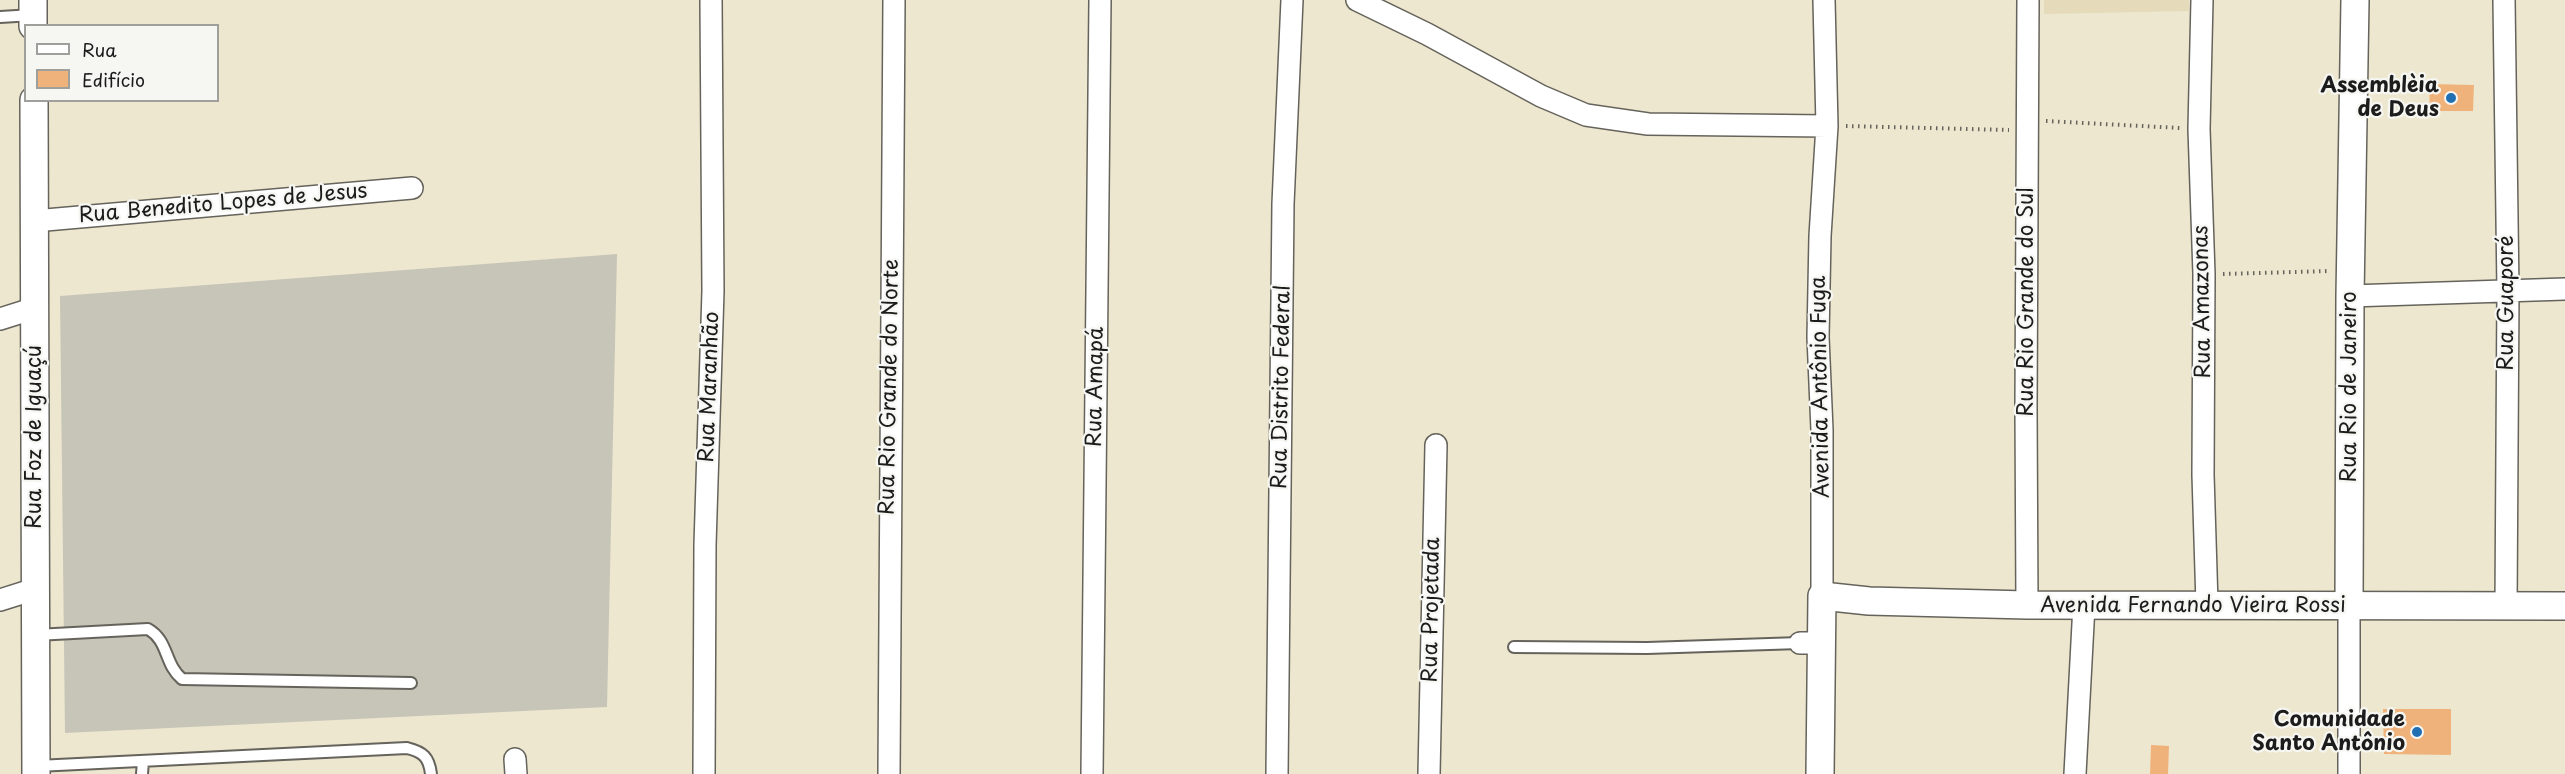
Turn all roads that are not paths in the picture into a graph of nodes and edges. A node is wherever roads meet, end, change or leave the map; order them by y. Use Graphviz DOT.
graph roads {
  1 [pos="711,0"];
  2 [pos="894,0"];
  3 [pos="1100,0"];
  4 [pos="1292,0"];
  5 [pos="1357,0"];
  6 [pos="1824,0"];
  7 [pos="2028,0"];
  8 [pos="2202,0"];
  9 [pos="2355,0"];
  10 [pos="2504,0"];
  11 [pos="33,13"];
  12 [pos="0,17"];
  13 [pos="34,102"];
  14 [pos="1827,126"];
  15 [pos="412,188"];
  16 [pos="34,221"];
  17 [pos="2351,283"];
  18 [pos="2565,289"];
  19 [pos="2508,291"];
  20 [pos="34,308"];
  21 [pos="0,320"];
  22 [pos="1436,445"];
  23 [pos="35,589"];
  24 [pos="1822,596"];
  25 [pos="0,600"];
  26 [pos="2027,604"];
  27 [pos="2206,604"];
  28 [pos="2084,605"];
  29 [pos="2349,606"];
  30 [pos="2506,606"];
  31 [pos="2565,606"];
  32 [pos="36,635"];
  33 [pos="1811,643"];
  34 [pos="1514,646"];
  35 [pos="411,683"];
  36 [pos="142,761"];
  37 [pos="37,770"];
  38 [pos="142,774"];
  39 [pos="431,774"];
  40 [pos="704,774"];
  41 [pos="889,774"];
  42 [pos="1092,774"];
  43 [pos="1277,774"];
  44 [pos="1429,774"];
  45 [pos="1820,774"];
  46 [pos="2075,774"];
  47 [pos="2349,774"];
  1 -- 40 [label="street, Rua Maranhão"];
  2 -- 41 [label="street, Rua Rio Grande do Norte"];
  3 -- 42 [label="street, Rua Amapá"];
  4 -- 43 [label="street, Rua Distrito Federal"];
  5 -- 14 [label="street"];
  6 -- 14 [label="street, Avenida Antônio Fuga"];
  7 -- 26 [label="street, Rua Rio Grande do Sul"];
  8 -- 27 [label="street, Rua Amazonas"];
  9 -- 17 [label="street, Rua Rio de Janeiro"];
  10 -- 19 [label="street, Rua Guaporé"];
  11 -- 12 [label="lane"];
  13 -- 16 [label="street, Rua Foz de Iguaçú"];
  14 -- 24 [label="street, Avenida Antônio Fuga"];
  15 -- 16 [label="street, Rua Benedito Lopes de Jesus"];
  16 -- 20 [label="street, Rua Foz de Iguaçú"];
  17 -- 19 [label="street"];
  17 -- 29 [label="street, Rua Rio de Janeiro"];
  18 -- 19 [label="street"];
  19 -- 30 [label="street, Rua Guaporé"];
  20 -- 21 [label="street"];
  20 -- 23 [label="street, Rua Foz de Iguaçú"];
  22 -- 44 [label="street, Rua Projetada"];
  23 -- 25 [label="street"];
  23 -- 32 [label="street, Rua Foz de Iguaçú"];
  24 -- 26 [label="street, Avenida Fernando Vieira Rossi"];
  24 -- 33 [label="street, Avenida Antônio Fuga"];
  26 -- 28 [label="street, Avenida Fernando Vieira Rossi"];
  27 -- 28 [label="street, Avenida Fernando Vieira Rossi"];
  27 -- 29 [label="street, Avenida Fernando Vieira Rossi"];
  28 -- 46 [label="street"];
  29 -- 30 [label="street, Avenida Fernando Vieira Rossi"];
  29 -- 47 [label="street, Rua Rio de Janeiro"];
  30 -- 31 [label="street, Avenida Fernando Vieira Rossi"];
  32 -- 35 [label="lane"];
  32 -- 37 [label="street, Rua Foz de Iguaçú"];
  33 -- 34 [label="lane"];
  33 -- 45 [label="street, Avenida Antônio Fuga"];
  36 -- 37 [label="lane"];
  36 -- 38 [label="lane"];
  36 -- 39 [label="lane"];
}
